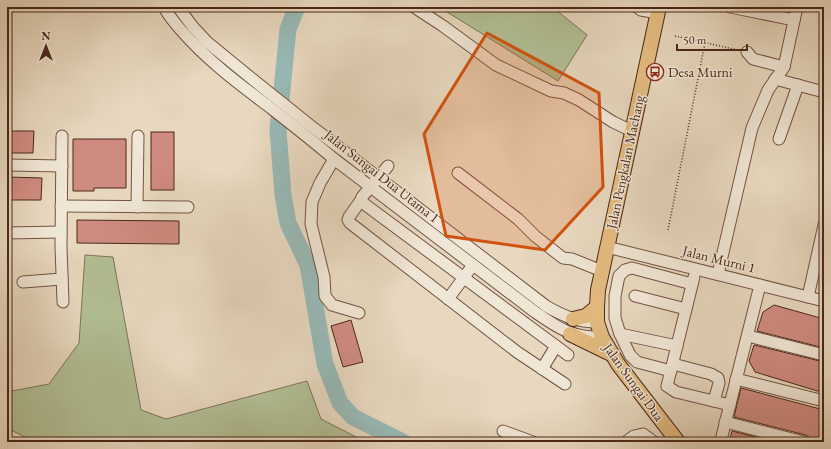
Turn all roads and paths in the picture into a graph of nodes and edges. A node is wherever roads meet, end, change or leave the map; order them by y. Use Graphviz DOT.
graph roads {
  1 [pos="164,7"];
  2 [pos="178,7"];
  3 [pos="414,7"];
  4 [pos="637,7"];
  5 [pos="730,7"];
  6 [pos="797,7"];
  7 [pos="658,10"];
  8 [pos="794,20"];
  9 [pos="675,36"];
  10 [pos="705,43"];
  11 [pos="747,52"];
  12 [pos="784,67"];
  13 [pos="775,79"];
  14 [pos="798,85"];
  15 [pos="824,92"];
  16 [pos="308,130"];
  17 [pos="632,131"];
  18 [pos="62,136"];
  19 [pos="138,136"];
  20 [pos="780,139"];
  21 [pos="334,159"];
  22 [pos="7,165"];
  23 [pos="62,166"];
  24 [pos="388,166"];
  25 [pos="458,173"];
  26 [pos="378,177"];
  27 [pos="371,187"];
  28 [pos="361,200"];
  29 [pos="61,206"];
  30 [pos="137,207"];
  31 [pos="188,207"];
  32 [pos="824,225"];
  33 [pos="668,230"];
  34 [pos="61,232"];
  35 [pos="7,233"];
  36 [pos="607,247"];
  37 [pos="821,252"];
  38 [pos="473,265"];
  39 [pos="696,269"];
  40 [pos="602,271"];
  41 [pos="718,274"];
  42 [pos="464,278"];
  43 [pos="62,280"];
  44 [pos="24,282"];
  45 [pos="692,284"];
  46 [pos="760,285"];
  47 [pos="635,296"];
  48 [pos="808,297"];
  49 [pos="448,299"];
  50 [pos="824,301"];
  51 [pos="63,302"];
  52 [pos="597,308"];
  53 [pos="686,309"];
  54 [pos="359,313"];
  55 [pos="572,319"];
  56 [pos="597,322"];
  57 [pos="570,334"];
  58 [pos="620,334"];
  59 [pos="748,336"];
  60 [pos="602,337"];
  61 [pos="556,346"];
  62 [pos="677,346"];
  63 [pos="611,354"];
  64 [pos="568,355"];
  65 [pos="824,355"];
  66 [pos="672,367"];
  67 [pos="542,368"];
  68 [pos="736,379"];
  69 [pos="565,384"];
  70 [pos="714,401"];
  71 [pos="824,401"];
  72 [pos="730,405"];
  73 [pos="726,422"];
  74 [pos="503,431"];
  75 [pos="533,442"];
  76 [pos="626,442"];
  77 [pos="654,442"];
  78 [pos="678,442"];
  79 [pos="722,442"];
  80 [pos="804,442"];
  1 -- 16 [label="street, Jalan Sungai Dua Utama 1"];
  2 -- 16 [label="street, Jalan Sungai Dua Utama 1"];
  3 -- 17 [label="street"];
  4 -- 7 [label="street"];
  5 -- 8 [label="street"];
  6 -- 8 [label="street"];
  7 -- 17 [label="main road, Jalan Pengkalan Machang"];
  8 -- 12 [label="street"];
  9 -- 10 [label="path"];
  10 -- 11 [label="path"];
  10 -- 33 [label="path"];
  11 -- 12 [label="street"];
  12 -- 13 [label="street"];
  13 -- 14 [label="street"];
  13 -- 41 [label="street"];
  14 -- 15 [label="street"];
  14 -- 20 [label="street"];
  16 -- 21 [label="street, Jalan Sungai Dua Utama 1"];
  16 -- 26 [label="street, Jalan Sungai Dua Utama 1"];
  17 -- 36 [label="main road, Jalan Pengkalan Machang"];
  18 -- 23 [label="street"];
  19 -- 30 [label="street"];
  21 -- 27 [label="street, Jalan Sungai Dua Utama 1"];
  21 -- 54 [label="street"];
  22 -- 23 [label="street"];
  23 -- 29 [label="street"];
  24 -- 26 [label="street"];
  25 -- 40 [label="street"];
  26 -- 27 [label="street"];
  26 -- 55 [label="street, Jalan Sungai Dua Utama 1"];
  27 -- 28 [label="street"];
  27 -- 38 [label="street, Jalan Sungai Dua Utama 1"];
  28 -- 42 [label="street"];
  28 -- 49 [label="street"];
  29 -- 30 [label="street"];
  29 -- 34 [label="street"];
  30 -- 31 [label="street"];
  32 -- 37 [label="street"];
  34 -- 35 [label="street"];
  34 -- 43 [label="street"];
  36 -- 39 [label="street, Jalan Murni 1"];
  36 -- 40 [label="main road, Jalan Sungai Dua"];
  37 -- 48 [label="street"];
  38 -- 42 [label="street"];
  38 -- 57 [label="street, Jalan Sungai Dua Utama 1"];
  39 -- 41 [label="street, Jalan Murni 1"];
  39 -- 45 [label="street"];
  40 -- 52 [label="main road, Jalan Sungai Dua"];
  41 -- 46 [label="street, Jalan Murni 1"];
  42 -- 49 [label="street"];
  42 -- 61 [label="street"];
  43 -- 44 [label="street"];
  43 -- 51 [label="street"];
  45 -- 53 [label="street"];
  45 -- 58 [label="street"];
  46 -- 48 [label="street, Jalan Murni 1"];
  46 -- 59 [label="street"];
  47 -- 53 [label="street"];
  48 -- 50 [label="street, Jalan Murni 1"];
  49 -- 67 [label="street"];
  52 -- 55 [label="main road"];
  52 -- 56 [label="main road, Jalan Sungai Dua"];
  53 -- 62 [label="street"];
  55 -- 56 [label="street, Jalan Sungai Dua Utama 1"];
  56 -- 60 [label="main road, Jalan Sungai Dua"];
  57 -- 60 [label="street, Jalan Sungai Dua Utama 1"];
  57 -- 63 [label="main road"];
  58 -- 62 [label="street"];
  58 -- 66 [label="street"];
  59 -- 65 [label="street"];
  59 -- 68 [label="street"];
  60 -- 63 [label="main road, Jalan Sungai Dua"];
  61 -- 64 [label="street"];
  61 -- 67 [label="street"];
  62 -- 66 [label="street"];
  63 -- 78 [label="main road, Jalan Sungai Dua"];
  66 -- 70 [label="street"];
  66 -- 70 [label="street"];
  67 -- 69 [label="street"];
  68 -- 71 [label="street"];
  68 -- 72 [label="street"];
  70 -- 72 [label="street"];
  72 -- 73 [label="street"];
  73 -- 79 [label="street"];
  73 -- 80 [label="street"];
  74 -- 75 [label="street"];
  76 -- 77 [label="street"];
}
